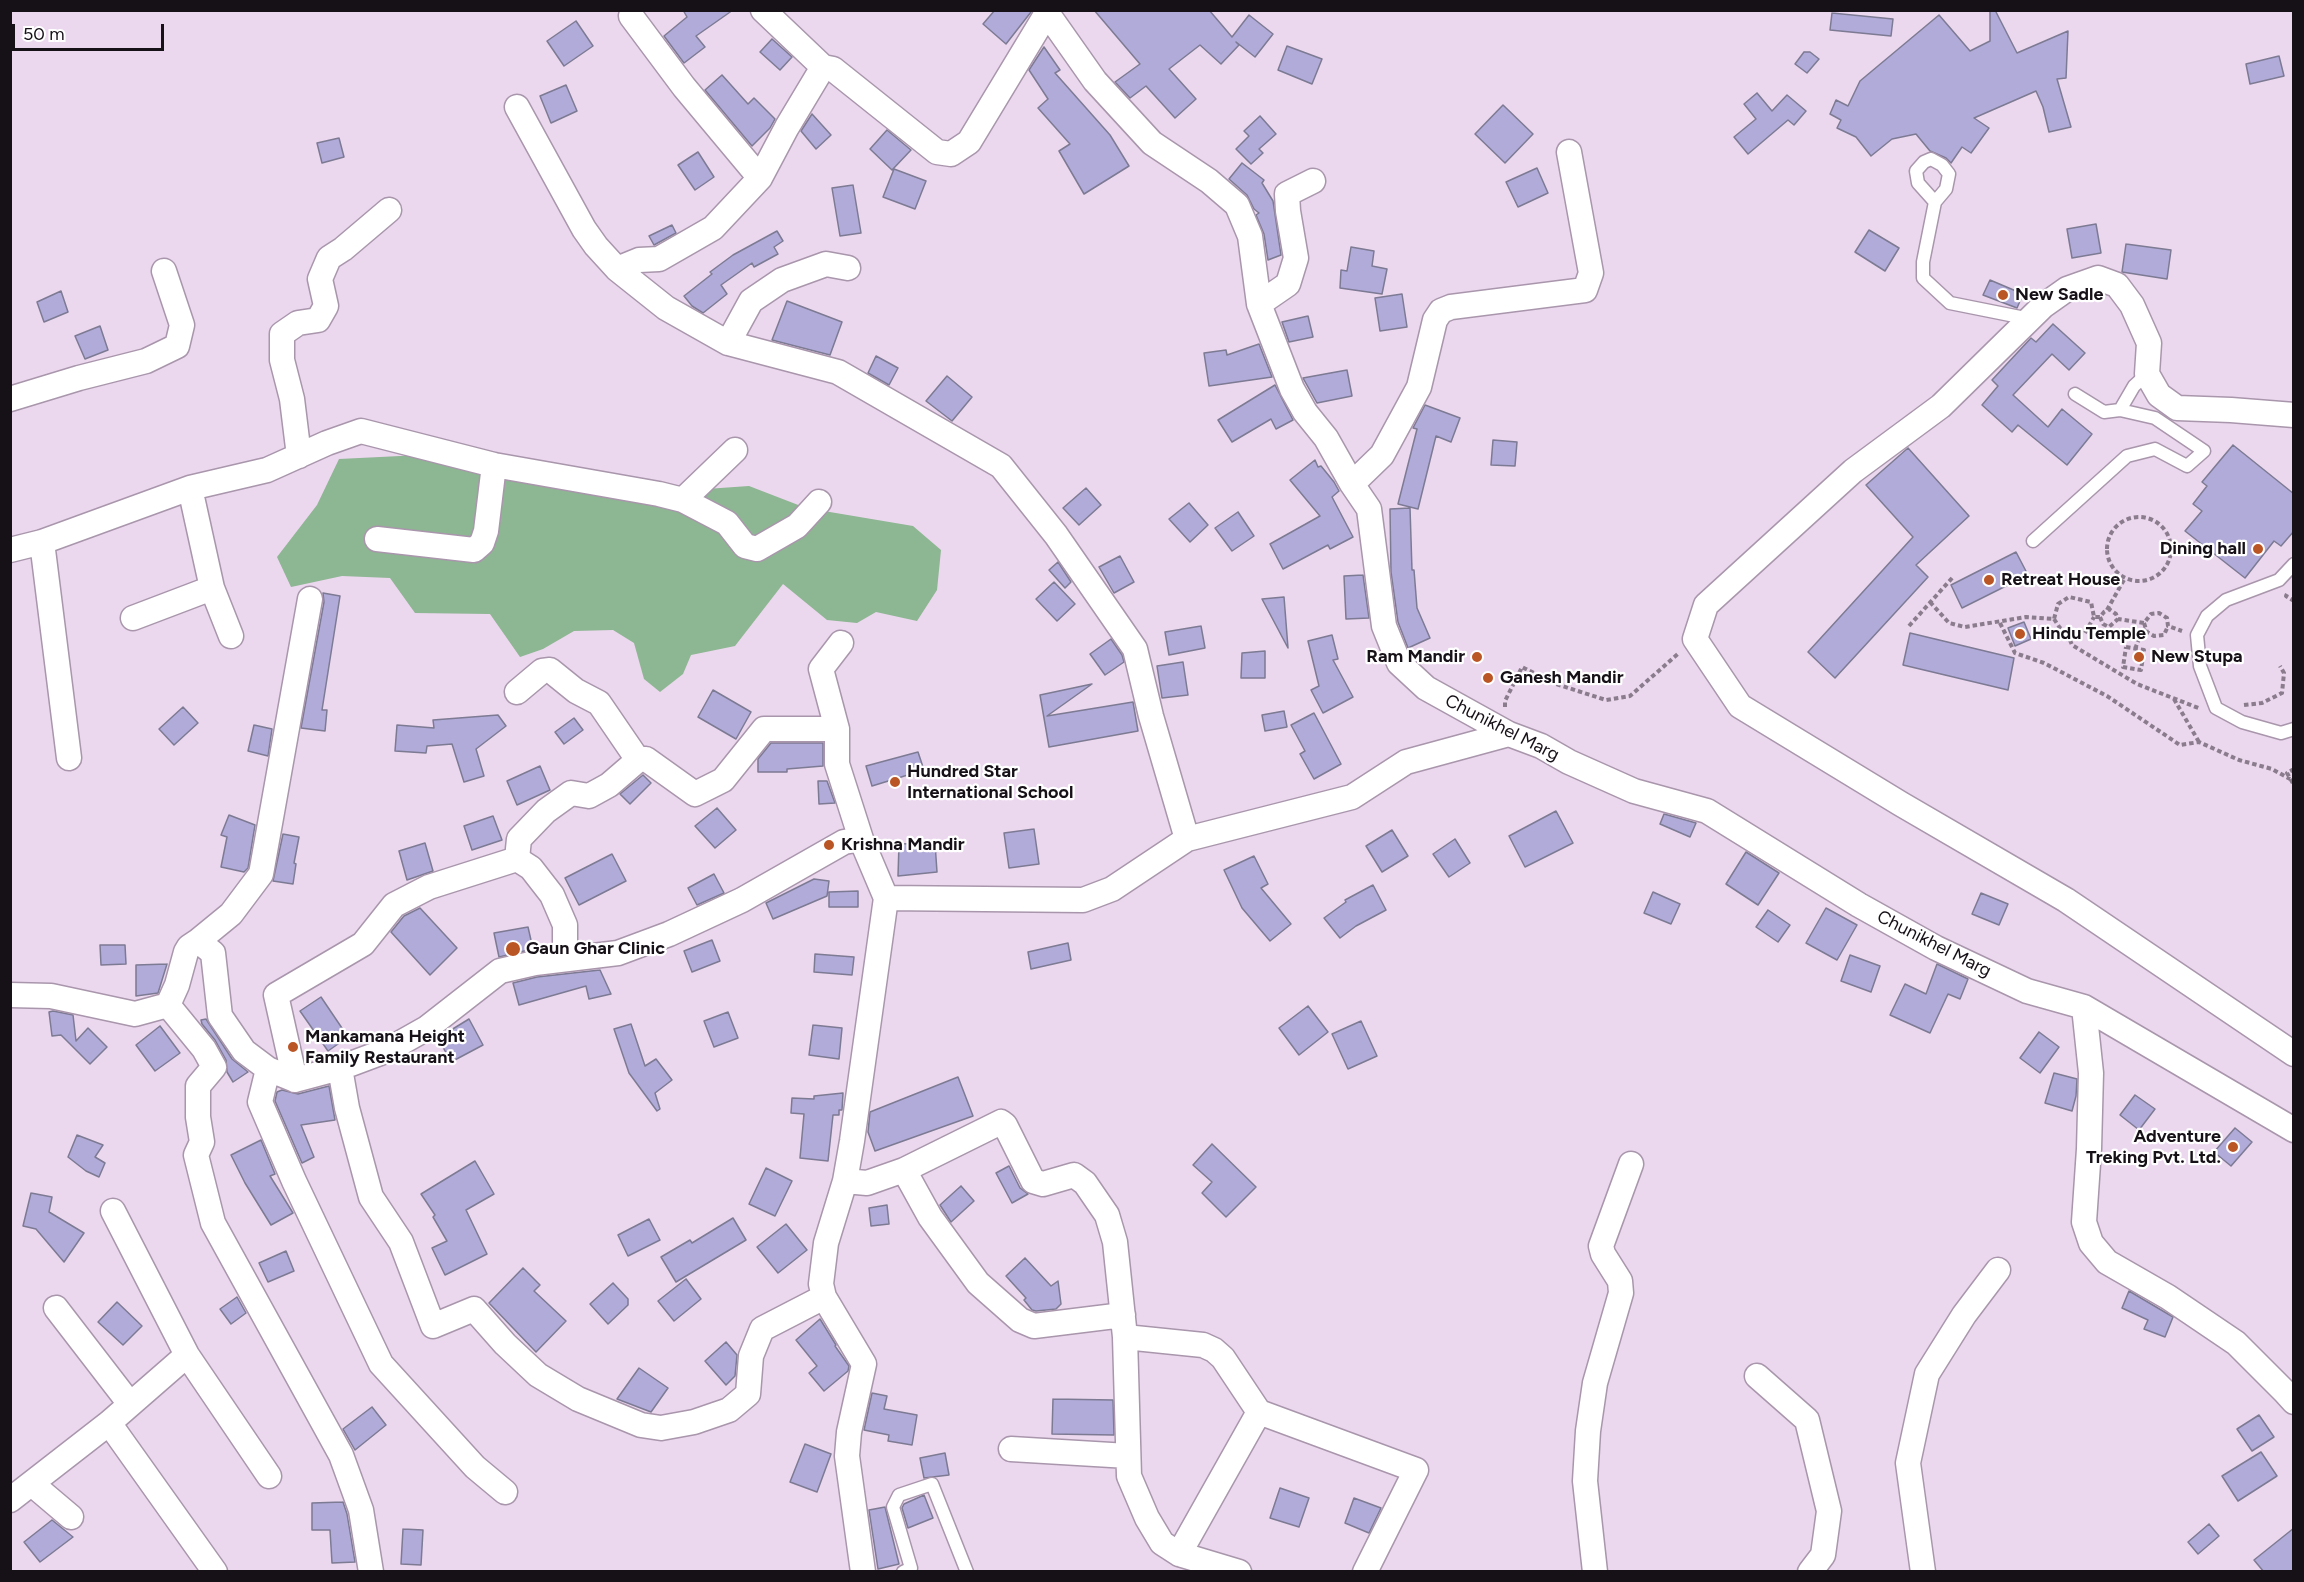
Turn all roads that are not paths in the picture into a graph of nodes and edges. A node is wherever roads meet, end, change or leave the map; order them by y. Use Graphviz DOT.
graph roads {
  1 [pos="763,10"];
  2 [pos="1046,12"];
  3 [pos="631,16"];
  4 [pos="823,68"];
  5 [pos="517,107"];
  6 [pos="1569,152"];
  7 [pos="760,178"];
  8 [pos="1313,181"];
  9 [pos="1935,202"];
  10 [pos="389,210"];
  11 [pos="848,268"];
  12 [pos="617,269"];
  13 [pos="164,271"];
  14 [pos="1259,304"];
  15 [pos="2030,319"];
  16 [pos="728,344"];
  17 [pos="2147,374"];
  18 [pos="2075,394"];
  19 [pos="10,399"];
  20 [pos="2120,410"];
  21 [pos="2294,416"];
  22 [pos="735,450"];
  23 [pos="299,456"];
  24 [pos="494,465"];
  25 [pos="1352,484"];
  26 [pos="190,488"];
  27 [pos="683,500"];
  28 [pos="819,502"];
  29 [pos="377,539"];
  30 [pos="42,542"];
  31 [pos="2033,542"];
  32 [pos="10,550"];
  33 [pos="2294,564"];
  34 [pos="212,588"];
  35 [pos="310,599"];
  36 [pos="133,618"];
  37 [pos="231,636"];
  38 [pos="841,643"];
  39 [pos="518,692"];
  40 [pos="837,729"];
  41 [pos="2294,729"];
  42 [pos="1509,734"];
  43 [pos="69,758"];
  44 [pos="638,760"];
  45 [pos="861,839"];
  46 [pos="1187,839"];
  47 [pos="517,859"];
  48 [pos="886,898"];
  49 [pos="198,941"];
  50 [pos="564,960"];
  51 [pos="10,995"];
  52 [pos="168,1005"];
  53 [pos="2085,1007"];
  54 [pos="2294,1054"];
  55 [pos="340,1068"];
  56 [pos="268,1069"];
  57 [pos="295,1080"];
  58 [pos="2294,1130"];
  59 [pos="1631,1164"];
  60 [pos="904,1170"];
  61 [pos="845,1181"];
  62 [pos="113,1210"];
  63 [pos="1998,1270"];
  64 [pos="824,1297"];
  65 [pos="56,1308"];
  66 [pos="1124,1326"];
  67 [pos="187,1355"];
  68 [pos="1757,1376"];
  69 [pos="2294,1402"];
  70 [pos="130,1404"];
  71 [pos="1259,1412"];
  72 [pos="109,1423"];
  73 [pos="1011,1449"];
  74 [pos="1128,1456"];
  75 [pos="269,1476"];
  76 [pos="32,1484"];
  77 [pos="505,1492"];
  78 [pos="10,1500"];
  79 [pos="71,1517"];
  80 [pos="1179,1554"];
  81 [pos="215,1572"];
  82 [pos="371,1572"];
  83 [pos="863,1572"];
  84 [pos="903,1572"];
  85 [pos="967,1572"];
  86 [pos="1239,1572"];
  87 [pos="1365,1572"];
  88 [pos="1595,1572"];
  89 [pos="1810,1572"];
  90 [pos="1923,1572"];
  1 -- 4 [label="street"];
  2 -- 4 [label="street"];
  2 -- 14 [label="street, Chunikhel Marg"];
  3 -- 7 [label="street"];
  4 -- 7 [label="street"];
  5 -- 12 [label="street"];
  6 -- 25 [label="street"];
  7 -- 12 [label="street"];
  8 -- 14 [label="street"];
  9 -- 15 [label="lane"];
  10 -- 23 [label="street"];
  11 -- 16 [label="street"];
  12 -- 16 [label="street"];
  13 -- 19 [label="street"];
  14 -- 25 [label="street, Chunikhel Marg"];
  15 -- 17 [label="street"];
  15 -- 54 [label="street"];
  16 -- 46 [label="street"];
  17 -- 20 [label="lane"];
  17 -- 21 [label="street"];
  18 -- 20 [label="lane"];
  20 -- 31 [label="lane"];
  22 -- 27 [label="street"];
  23 -- 24 [label="street"];
  23 -- 26 [label="street"];
  24 -- 27 [label="street"];
  24 -- 29 [label="street"];
  25 -- 42 [label="street, Chunikhel Marg"];
  26 -- 30 [label="street"];
  26 -- 34 [label="street"];
  27 -- 28 [label="street"];
  30 -- 32 [label="street"];
  30 -- 43 [label="street"];
  33 -- 41 [label="lane"];
  34 -- 36 [label="street"];
  34 -- 37 [label="street"];
  35 -- 49 [label="street"];
  38 -- 40 [label="street"];
  39 -- 44 [label="street"];
  40 -- 44 [label="street"];
  40 -- 45 [label="street"];
  42 -- 46 [label="street"];
  42 -- 53 [label="street, Chunikhel Marg"];
  44 -- 47 [label="street"];
  45 -- 48 [label="street"];
  45 -- 50 [label="street"];
  46 -- 48 [label="street"];
  47 -- 50 [label="street"];
  47 -- 57 [label="street"];
  48 -- 61 [label="street"];
  49 -- 52 [label="street"];
  49 -- 56 [label="street"];
  50 -- 55 [label="street"];
  51 -- 52 [label="street"];
  52 -- 82 [label="street"];
  53 -- 58 [label="street, Chunikhel Marg"];
  53 -- 69 [label="street"];
  55 -- 57 [label="street"];
  55 -- 64 [label="street"];
  56 -- 57 [label="street"];
  56 -- 77 [label="street"];
  59 -- 88 [label="street"];
  60 -- 61 [label="street"];
  60 -- 66 [label="street"];
  60 -- 66 [label="street"];
  61 -- 64 [label="street"];
  62 -- 67 [label="street"];
  63 -- 90 [label="street"];
  64 -- 83 [label="street"];
  65 -- 70 [label="street"];
  66 -- 71 [label="street"];
  66 -- 74 [label="street"];
  67 -- 70 [label="street"];
  67 -- 75 [label="street"];
  68 -- 89 [label="street"];
  70 -- 72 [label="street"];
  71 -- 80 [label="street"];
  71 -- 87 [label="street"];
  72 -- 76 [label="street"];
  72 -- 81 [label="street"];
  73 -- 74 [label="street"];
  74 -- 80 [label="street"];
  76 -- 78 [label="street"];
  76 -- 79 [label="street"];
  80 -- 86 [label="street"];
  84 -- 85 [label="lane"];
}
